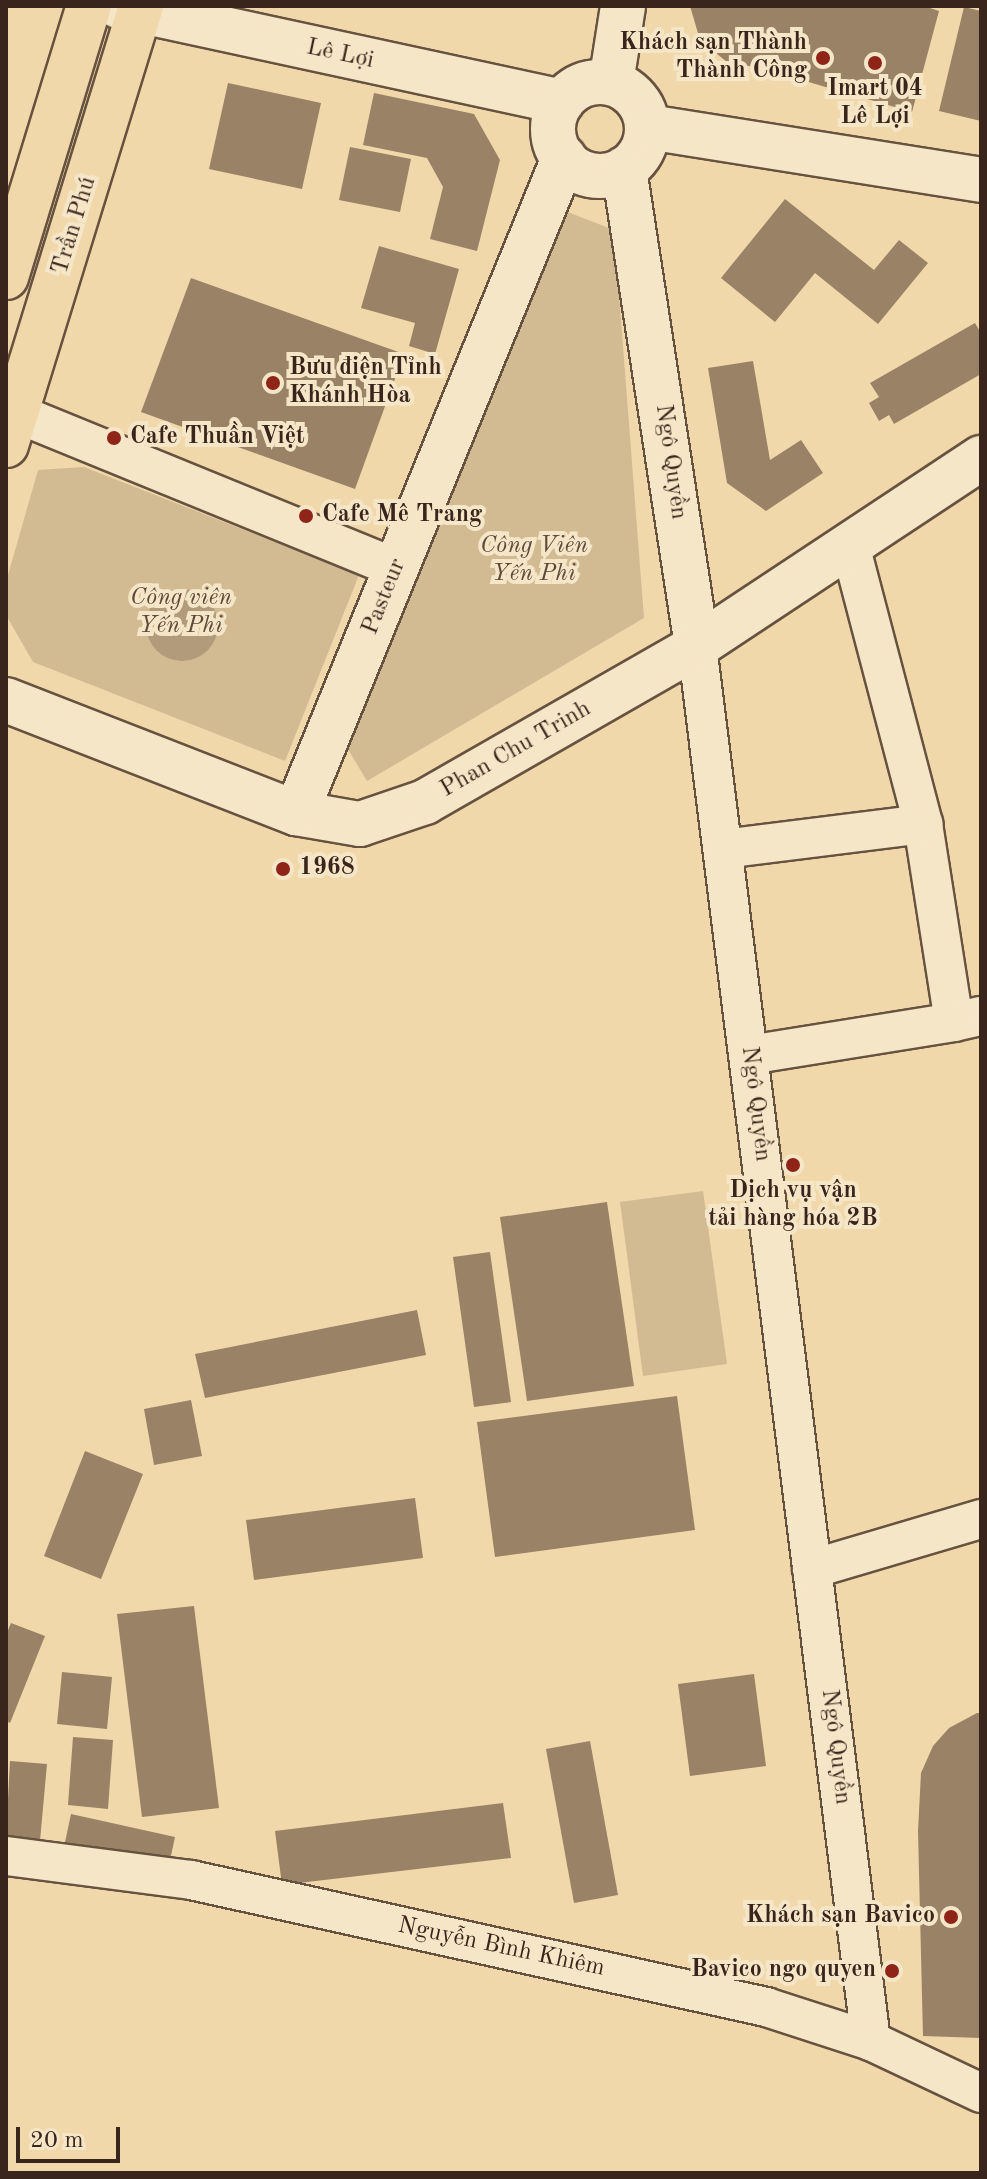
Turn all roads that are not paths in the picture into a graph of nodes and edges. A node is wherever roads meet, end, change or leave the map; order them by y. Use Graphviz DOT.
graph roads {
  1 [pos="89,6"];
  2 [pos="623,6"];
  3 [pos="133,8"];
  4 [pos="611,83"];
  5 [pos="562,102"];
  6 [pos="648,127"];
  7 [pos="564,158"];
  8 [pos="624,169"];
  9 [pos="981,180"];
  10 [pos="6,277"];
  11 [pos="11,429"];
  12 [pos="981,458"];
  13 [pos="850,545"];
  14 [pos="396,568"];
  15 [pos="697,646"];
  16 [pos="6,700"];
  17 [pos="296,813"];
  18 [pos="923,824"];
  19 [pos="723,849"];
  20 [pos="968,1019"];
  21 [pos="749,1055"];
  22 [pos="981,1519"];
  23 [pos="812,1569"];
  24 [pos="6,1856"];
  25 [pos="871,2041"];
  26 [pos="981,2093"];
  1 -- 10 [label="main road, Trần Phú"];
  2 -- 4 [label="street"];
  3 -- 5 [label="street, Lê Lợi"];
  3 -- 11 [label="main road, Trần Phú"];
  4 -- 5 [label="street"];
  4 -- 6 [label="street"];
  5 -- 7 [label="street"];
  6 -- 8 [label="street"];
  6 -- 9 [label="street"];
  7 -- 8 [label="street"];
  7 -- 14 [label="street, Pasteur"];
  8 -- 15 [label="street, Ngô Quyền"];
  11 -- 14 [label="street"];
  12 -- 13 [label="street, Phan Chu Trinh"];
  13 -- 15 [label="street, Phan Chu Trinh"];
  13 -- 18 [label="street"];
  14 -- 17 [label="street, Pasteur"];
  15 -- 17 [label="street, Phan Chu Trinh"];
  15 -- 19 [label="street, Ngô Quyền"];
  16 -- 17 [label="street, Phan Chu Trinh"];
  18 -- 19 [label="street"];
  18 -- 20 [label="street"];
  19 -- 21 [label="street, Ngô Quyền"];
  20 -- 21 [label="street"];
  21 -- 23 [label="street, Ngô Quyền"];
  22 -- 23 [label="street"];
  23 -- 25 [label="street, Ngô Quyền"];
  24 -- 25 [label="street, Nguyễn Bình Khiêm"];
  25 -- 26 [label="street, Nguyễn Bình Khiêm"];
}
